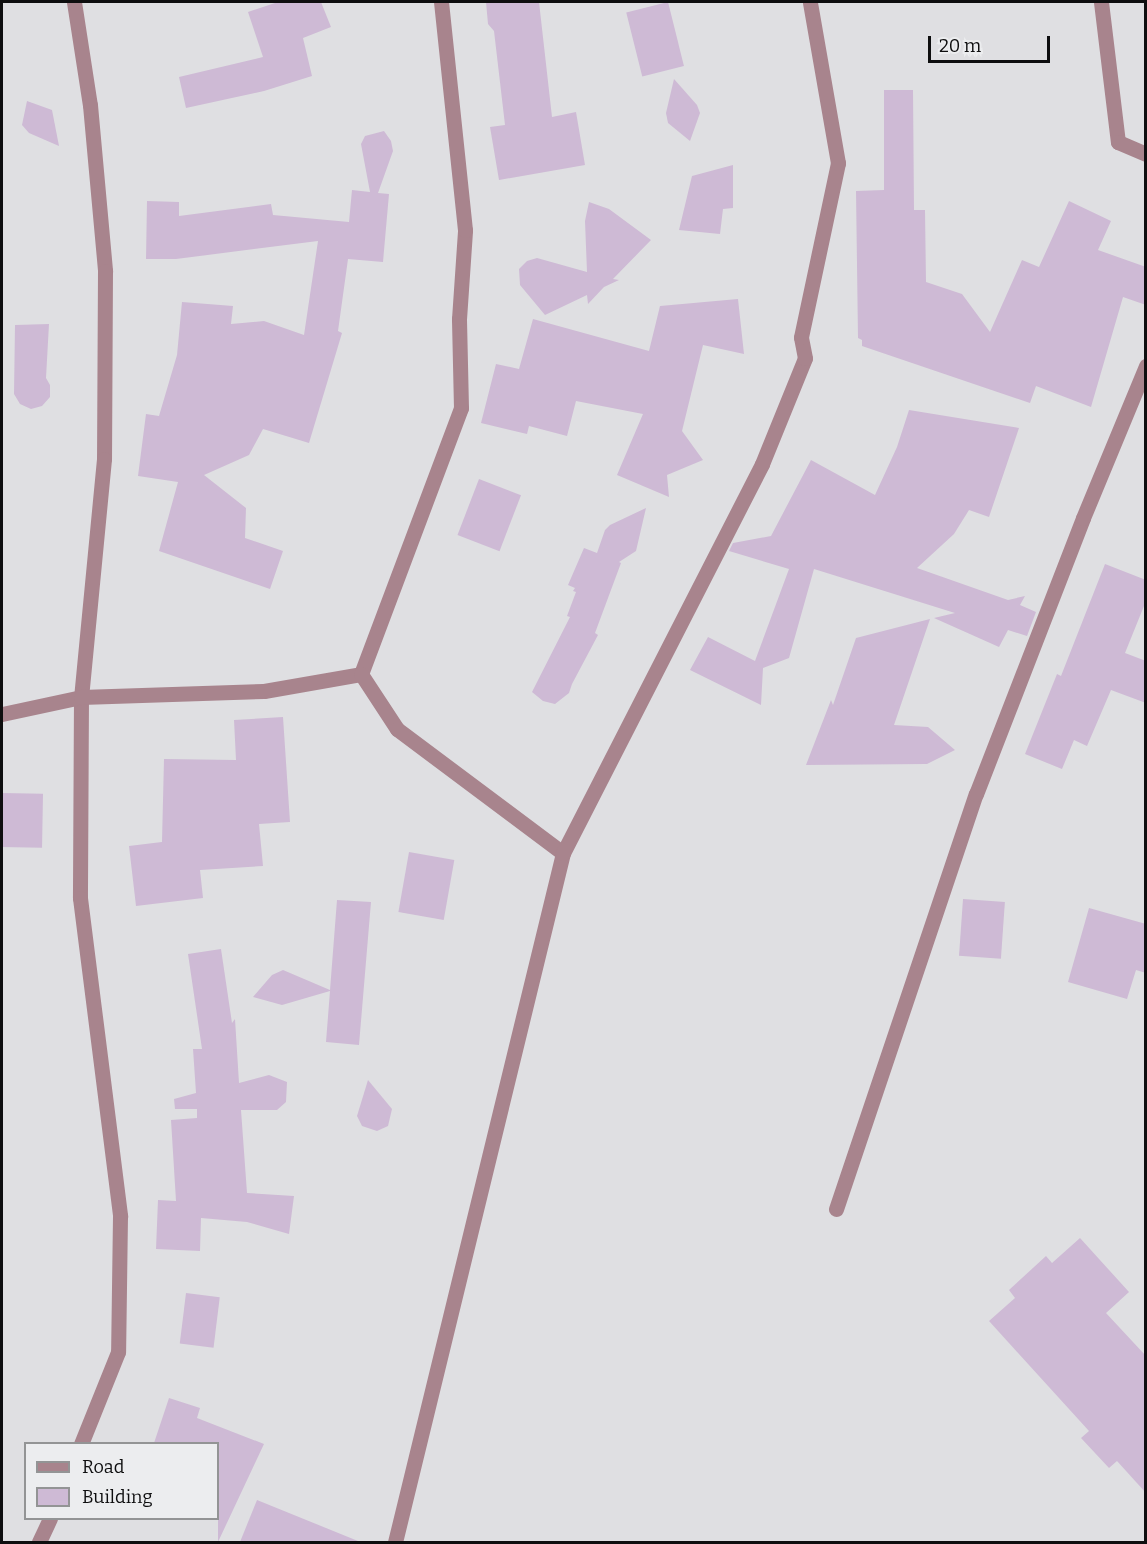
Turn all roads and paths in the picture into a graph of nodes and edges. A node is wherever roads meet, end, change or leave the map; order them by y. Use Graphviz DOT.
graph roads {
  1 [pos="74,2"];
  2 [pos="441,2"];
  3 [pos="810,2"];
  4 [pos="1101,2"];
  5 [pos="1146,154"];
  6 [pos="1146,366"];
  7 [pos="361,674"];
  8 [pos="81,696"];
  9 [pos="2,714"];
  10 [pos="563,853"];
  11 [pos="836,1209"];
  12 [pos="81,1442"];
  13 [pos="49,1520"];
  14 [pos="39,1542"];
  15 [pos="396,1542"];
  1 -- 8 [label="street"];
  2 -- 7 [label="street"];
  3 -- 10 [label="street"];
  4 -- 5 [label="street"];
  6 -- 11 [label="street"];
  7 -- 8 [label="street"];
  7 -- 10 [label="street"];
  8 -- 9 [label="street"];
  8 -- 12 [label="street"];
  10 -- 15 [label="street"];
  13 -- 14 [label="street"];
}
